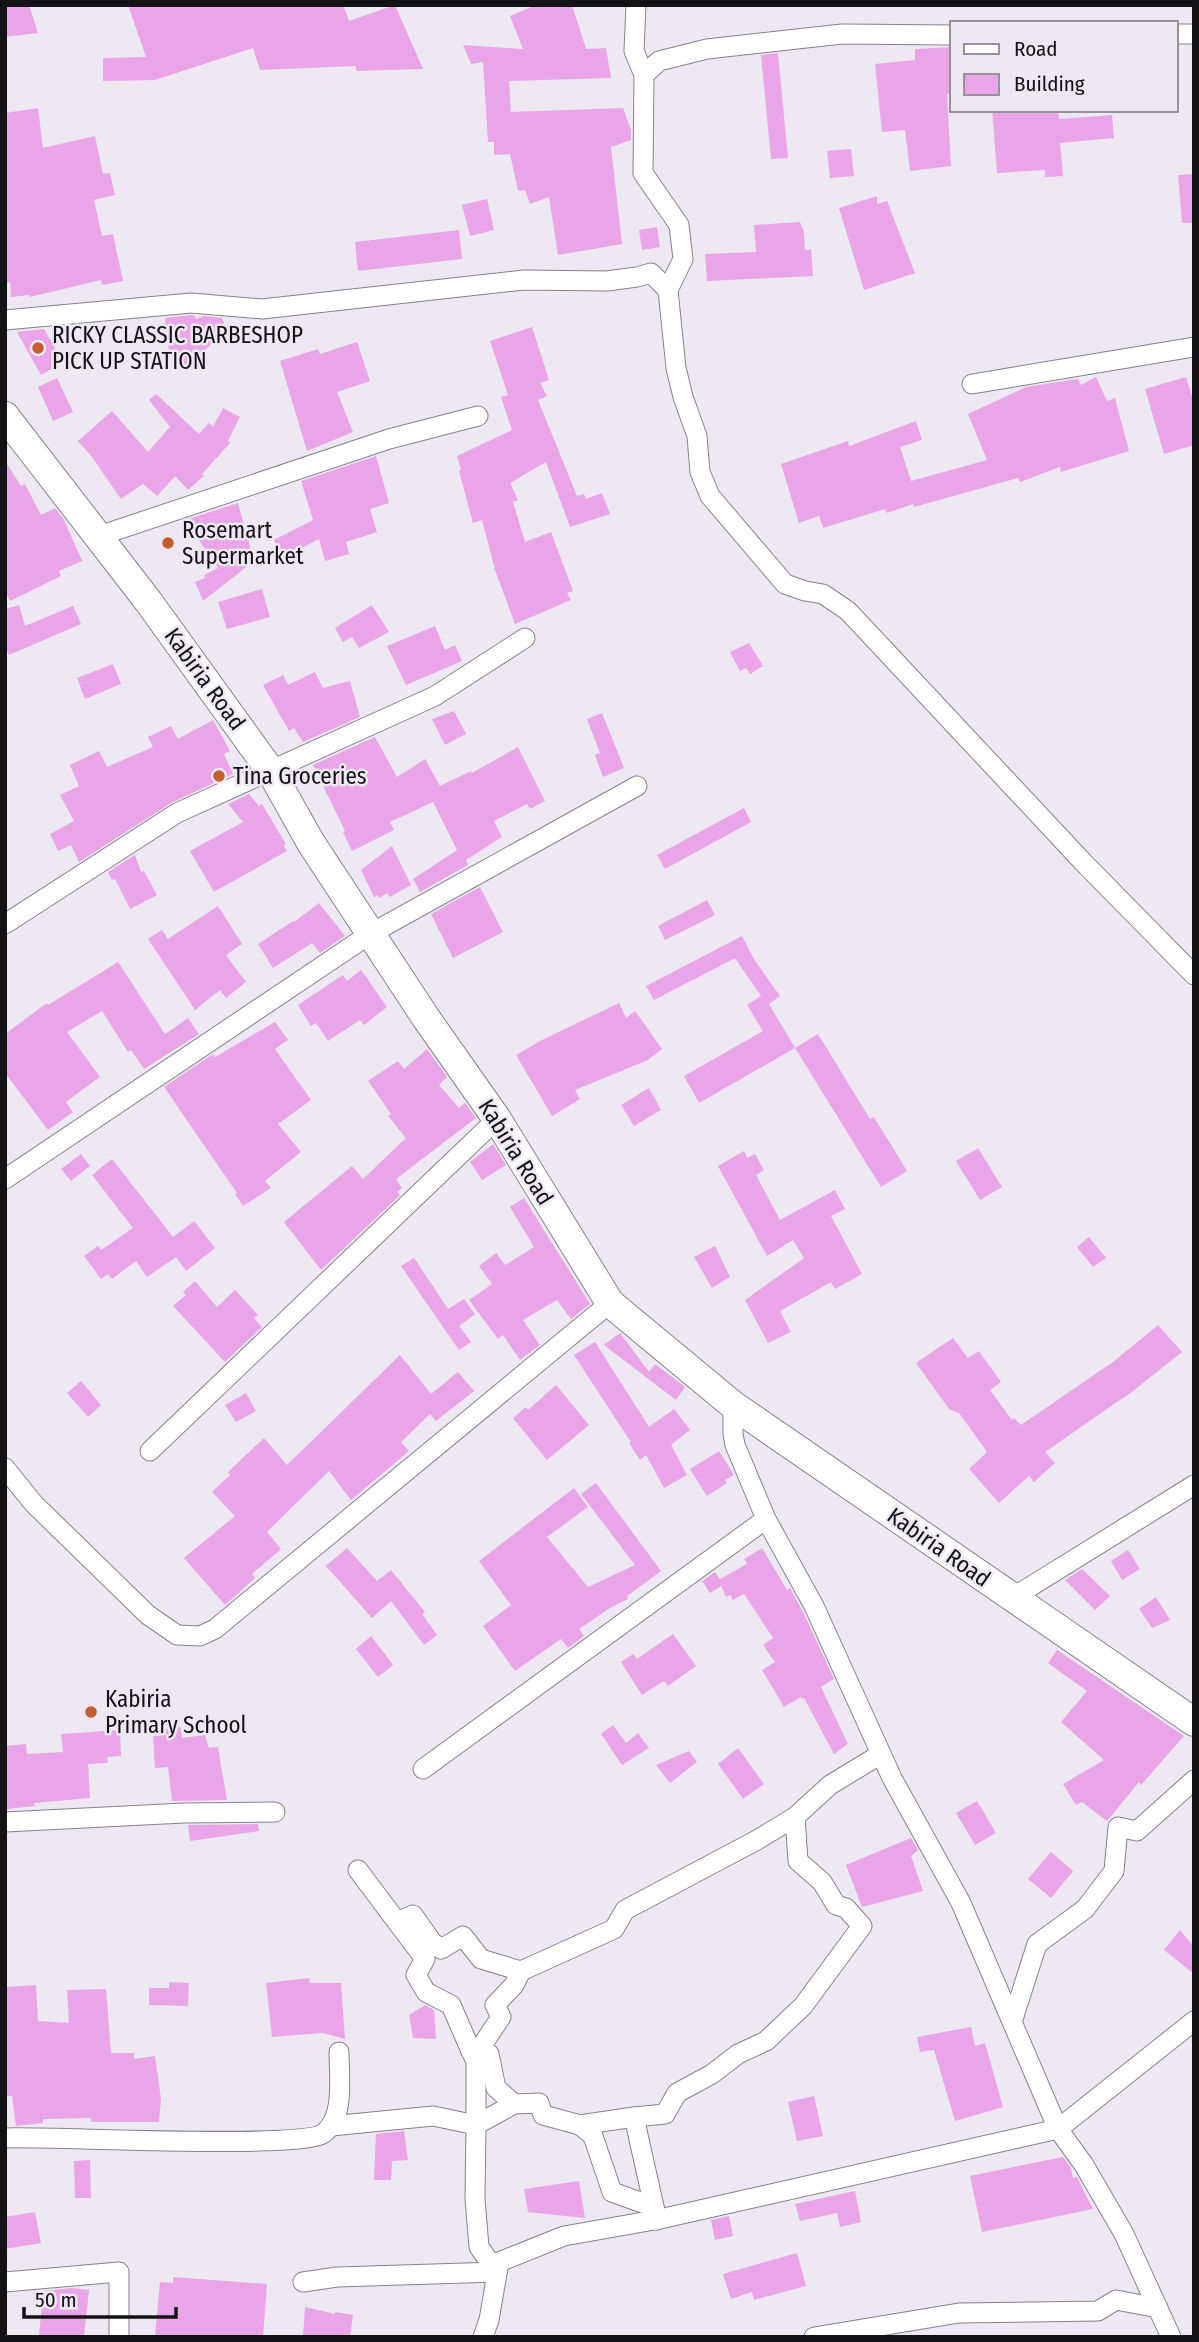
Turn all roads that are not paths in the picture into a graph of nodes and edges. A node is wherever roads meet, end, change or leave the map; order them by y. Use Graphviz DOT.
graph roads {
  1 [pos="636,5"];
  2 [pos="950,35"];
  3 [pos="644,75"];
  4 [pos="668,290"];
  5 [pos="5,320"];
  6 [pos="1194,347"];
  7 [pos="972,384"];
  8 [pos="5,416"];
  9 [pos="478,416"];
  10 [pos="99,536"];
  11 [pos="525,638"];
  12 [pos="270,770"];
  13 [pos="637,786"];
  14 [pos="5,924"];
  15 [pos="370,934"];
  16 [pos="1194,975"];
  17 [pos="497,1119"];
  18 [pos="5,1179"];
  19 [pos="610,1303"];
  20 [pos="733,1405"];
  21 [pos="150,1451"];
  22 [pos="5,1468"];
  23 [pos="1194,1485"];
  24 [pos="766,1519"];
  25 [pos="1013,1598"];
  26 [pos="1192,1724"];
  27 [pos="881,1754"];
  28 [pos="423,1769"];
  29 [pos="1194,1780"];
  30 [pos="275,1812"];
  31 [pos="795,1817"];
  32 [pos="5,1822"];
  33 [pos="358,1870"];
  34 [pos="397,1922"];
  35 [pos="521,1971"];
  36 [pos="1194,2021"];
  37 [pos="1012,2022"];
  38 [pos="339,2052"];
  39 [pos="471,2052"];
  40 [pos="514,2104"];
  41 [pos="634,2117"];
  42 [pos="580,2124"];
  43 [pos="476,2125"];
  44 [pos="331,2126"];
  45 [pos="1058,2129"];
  46 [pos="5,2138"];
  47 [pos="656,2214"];
  48 [pos="497,2272"];
  49 [pos="5,2282"];
  50 [pos="303,2282"];
  51 [pos="1158,2308"];
  52 [pos="119,2337"];
  53 [pos="484,2337"];
  54 [pos="814,2337"];
  55 [pos="1171,2337"];
  1 -- 3 [label="street"];
  2 -- 3 [label="street"];
  3 -- 4 [label="street"];
  4 -- 5 [label="street"];
  4 -- 16 [label="street"];
  6 -- 7 [label="street"];
  8 -- 10 [label="main road, Kabiria Road"];
  9 -- 10 [label="street"];
  10 -- 12 [label="main road, Kabiria Road"];
  11 -- 12 [label="street"];
  12 -- 14 [label="street"];
  12 -- 15 [label="main road, Kabiria Road"];
  13 -- 15 [label="street"];
  15 -- 17 [label="main road, Kabiria Road"];
  15 -- 18 [label="street"];
  17 -- 19 [label="main road, Kabiria Road"];
  17 -- 21 [label="street"];
  19 -- 20 [label="main road, Kabiria Road"];
  19 -- 22 [label="street"];
  20 -- 24 [label="street"];
  20 -- 25 [label="main road, Kabiria Road"];
  23 -- 25 [label="street"];
  24 -- 27 [label="street"];
  24 -- 28 [label="street"];
  25 -- 26 [label="main road, Kabiria Road"];
  27 -- 31 [label="street"];
  27 -- 37 [label="street"];
  29 -- 37 [label="street"];
  30 -- 32 [label="street"];
  31 -- 35 [label="street"];
  31 -- 41 [label="street"];
  33 -- 34 [label="street"];
  34 -- 35 [label="street"];
  34 -- 39 [label="street"];
  35 -- 39 [label="street"];
  36 -- 45 [label="street"];
  37 -- 45 [label="street"];
  38 -- 44 [label="street"];
  39 -- 40 [label="street"];
  39 -- 43 [label="street"];
  40 -- 42 [label="street"];
  40 -- 43 [label="street"];
  41 -- 42 [label="street"];
  41 -- 47 [label="street"];
  42 -- 47 [label="street"];
  43 -- 44 [label="street"];
  43 -- 48 [label="street"];
  44 -- 46 [label="street"];
  45 -- 47 [label="street"];
  45 -- 51 [label="street"];
  47 -- 48 [label="street"];
  48 -- 50 [label="street"];
  48 -- 53 [label="street"];
  49 -- 52 [label="street"];
  51 -- 54 [label="street"];
  51 -- 55 [label="street"];
}
